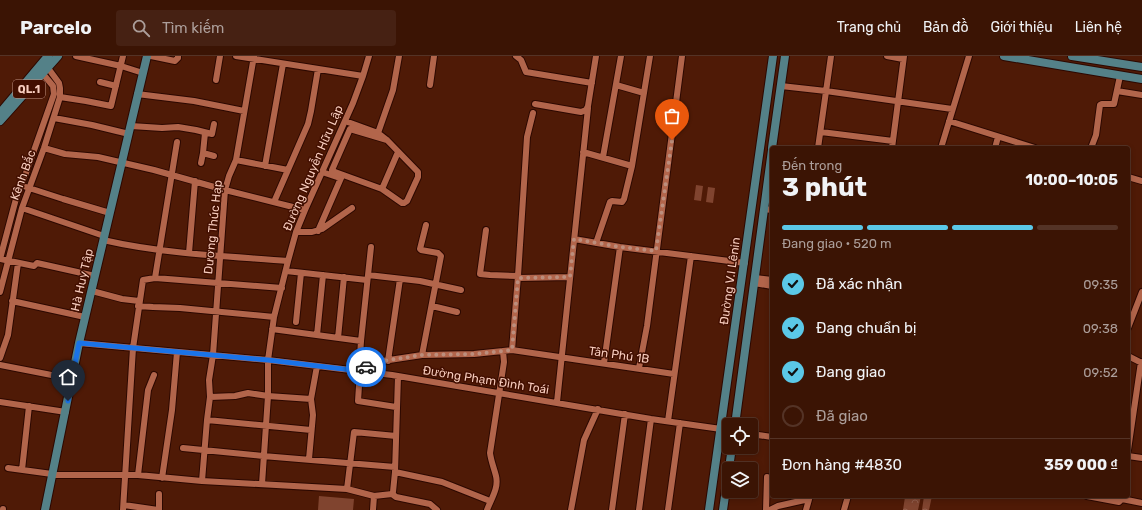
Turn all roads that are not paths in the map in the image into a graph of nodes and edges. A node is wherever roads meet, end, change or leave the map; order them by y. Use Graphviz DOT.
graph roads {
  1 [pos="48,56"];
  2 [pos="58,56"];
  3 [pos="76,56"];
  4 [pos="123,56"];
  5 [pos="147,56"];
  6 [pos="151,56"];
  7 [pos="178,56"];
  8 [pos="220,56"];
  9 [pos="236,56"];
  10 [pos="369,56"];
  11 [pos="399,56"];
  12 [pos="434,56"];
  13 [pos="516,56"];
  14 [pos="596,56"];
  15 [pos="621,56"];
  16 [pos="650,56"];
  17 [pos="682,56"];
  18 [pos="774,56"];
  19 [pos="785,56"];
  20 [pos="831,56"];
  21 [pos="886,56"];
  22 [pos="969,56"];
  23 [pos="1004,56"];
  24 [pos="1072,56"];
  25 [pos="904,57"];
  26 [pos="254,58"];
  27 [pos="283,64"];
  28 [pos="121,66"];
  29 [pos="1142,68"];
  30 [pos="318,69"];
  31 [pos="45,71"];
  32 [pos="143,73"];
  33 [pos="363,76"];
  34 [pos="1120,76"];
  35 [pos="1142,79"];
  36 [pos="216,80"];
  37 [pos="100,82"];
  38 [pos="592,83"];
  39 [pos="430,85"];
  40 [pos="616,85"];
  41 [pos="116,86"];
  42 [pos="780,86"];
  43 [pos="57,88"];
  44 [pos="826,91"];
  45 [pos="1117,91"];
  46 [pos="137,94"];
  47 [pos="644,94"];
  48 [pos="1142,95"];
  49 [pos="60,97"];
  50 [pos="897,101"];
  51 [pos="535,104"];
  52 [pos="588,108"];
  53 [pos="952,109"];
  54 [pos="244,111"];
  55 [pos="0,113"];
  56 [pos="533,113"];
  57 [pos="54,118"];
  58 [pos="0,121"];
  59 [pos="345,121"];
  60 [pos="949,121"];
  61 [pos="214,124"];
  62 [pos="130,130"];
  63 [pos="821,132"];
  64 [pos="205,133"];
  65 [pos="378,133"];
  66 [pos="998,137"];
  67 [pos="387,140"];
  68 [pos="177,142"];
  69 [pos="892,145"];
  70 [pos="772,146"];
  71 [pos="818,146"];
  72 [pos="942,146"];
  73 [pos="996,146"];
  74 [pos="1027,146"];
  75 [pos="1092,146"];
  76 [pos="44,148"];
  77 [pos="398,152"];
  78 [pos="583,152"];
  79 [pos="203,153"];
  80 [pos="214,156"];
  81 [pos="603,157"];
  82 [pos="236,160"];
  83 [pos="122,162"];
  84 [pos="201,163"];
  85 [pos="265,166"];
  86 [pos="632,166"];
  87 [pos="288,170"];
  88 [pos="322,172"];
  89 [pos="172,174"];
  90 [pos="1130,177"];
  91 [pos="341,178"];
  92 [pos="770,180"];
  93 [pos="195,181"];
  94 [pos="1142,181"];
  95 [pos="21,185"];
  96 [pos="29,188"];
  97 [pos="369,188"];
  98 [pos="382,189"];
  99 [pos="225,190"];
  100 [pos="274,202"];
  101 [pos="22,208"];
  102 [pos="352,208"];
  103 [pos="305,210"];
  104 [pos="768,210"];
  105 [pos="110,214"];
  106 [pos="426,225"];
  107 [pos="486,230"];
  108 [pos="318,231"];
  109 [pos="296,232"];
  110 [pos="104,238"];
  111 [pos="574,239"];
  112 [pos="596,243"];
  113 [pos="371,247"];
  114 [pos="620,247"];
  115 [pos="159,250"];
  116 [pos="656,251"];
  117 [pos="189,253"];
  118 [pos="221,256"];
  119 [pos="691,256"];
  120 [pos="0,259"];
  121 [pos="8,261"];
  122 [pos="288,261"];
  123 [pos="745,262"];
  124 [pos="18,263"];
  125 [pos="757,264"];
  126 [pos="286,271"];
  127 [pos="301,273"];
  128 [pos="323,275"];
  129 [pos="95,276"];
  130 [pos="344,277"];
  131 [pos="367,277"];
  132 [pos="518,277"];
  133 [pos="570,277"];
  134 [pos="155,278"];
  135 [pos="400,279"];
  136 [pos="754,280"];
  137 [pos="770,280"];
  138 [pos="218,283"];
  139 [pos="435,284"];
  140 [pos="770,285"];
  141 [pos="282,288"];
  142 [pos="461,290"];
  143 [pos="92,291"];
  144 [pos="0,292"];
  145 [pos="1142,292"];
  146 [pos="12,301"];
  147 [pos="138,303"];
  148 [pos="432,306"];
  149 [pos="1140,306"];
  150 [pos="216,312"];
  151 [pos="457,312"];
  152 [pos="86,317"];
  153 [pos="274,317"];
  154 [pos="296,322"];
  155 [pos="1130,324"];
  156 [pos="272,328"];
  157 [pos="317,335"];
  158 [pos="338,338"];
  159 [pos="361,341"];
  160 [pos="79,343"];
  161 [pos="133,348"];
  162 [pos="512,350"];
  163 [pos="503,351"];
  164 [pos="177,352"];
  165 [pos="213,355"];
  166 [pos="422,355"];
  167 [pos="1130,357"];
  168 [pos="0,358"];
  169 [pos="561,358"];
  170 [pos="268,360"];
  171 [pos="388,361"];
  172 [pos="1142,362"];
  173 [pos="604,364"];
  174 [pos="0,365"];
  175 [pos="317,366"];
  176 [pos="639,368"];
  177 [pos="359,371"];
  178 [pos="674,374"];
  179 [pos="154,375"];
  180 [pos="398,376"];
  181 [pos="72,379"];
  182 [pos="499,393"];
  183 [pos="268,396"];
  184 [pos="210,397"];
  185 [pos="311,399"];
  186 [pos="0,402"];
  187 [pos="557,402"];
  188 [pos="29,406"];
  189 [pos="396,407"];
  190 [pos="598,409"];
  191 [pos="66,412"];
  192 [pos="625,414"];
  193 [pos="726,418"];
  194 [pos="736,418"];
  195 [pos="1130,418"];
  196 [pos="651,419"];
  197 [pos="207,420"];
  198 [pos="668,421"];
  199 [pos="680,423"];
  200 [pos="265,426"];
  201 [pos="311,430"];
  202 [pos="722,430"];
  203 [pos="758,435"];
  204 [pos="396,436"];
  205 [pos="770,437"];
  206 [pos="722,445"];
  207 [pos="183,448"];
  208 [pos="204,450"];
  209 [pos="731,454"];
  210 [pos="264,456"];
  211 [pos="1130,456"];
  212 [pos="1142,458"];
  213 [pos="309,459"];
  214 [pos="350,463"];
  215 [pos="8,468"];
  216 [pos="395,469"];
  217 [pos="22,470"];
  218 [pos="52,474"];
  219 [pos="126,475"];
  220 [pos="138,475"];
  221 [pos="767,477"];
  222 [pos="162,478"];
  223 [pos="202,481"];
  224 [pos="262,484"];
  225 [pos="347,489"];
  226 [pos="159,494"];
  227 [pos="392,494"];
  228 [pos="374,496"];
  229 [pos="806,498"];
  230 [pos="809,498"];
  231 [pos="847,498"];
  232 [pos="1108,498"];
  233 [pos="1119,499"];
  234 [pos="490,501"];
  235 [pos="1142,502"];
  236 [pos="124,508"];
  237 [pos="45,510"];
  238 [pos="158,510"];
  239 [pos="373,510"];
  240 [pos="437,510"];
  241 [pos="487,510"];
  242 [pos="571,510"];
  243 [pos="612,510"];
  244 [pos="639,510"];
  245 [pos="668,510"];
  246 [pos="709,510"];
  247 [pos="723,510"];
  248 [pos="766,510"];
  249 [pos="770,510"];
  250 [pos="806,510"];
  251 [pos="844,510"];
  1 -- 55 [label="main road, QL.1"];
  2 -- 31 [label="main road, QL.1"];
  3 -- 28 [label="street"];
  4 -- 28 [label="street"];
  5 -- 32 [label="main road, Hà Huy Tập"];
  6 -- 7 [label="street"];
  8 -- 36 [label="street"];
  9 -- 26 [label="street"];
  10 -- 33 [label="street, Đường Nguyễn Hữu Lập"];
  11 -- 65 [label="street"];
  12 -- 39 [label="street"];
  13 -- 38 [label="street"];
  14 -- 38 [label="street"];
  15 -- 40 [label="street"];
  16 -- 47 [label="street"];
  17 -- 116 [label="street"];
  18 -- 123 [label="main road, Đường V.I Lênin"];
  19 -- 42 [label="main road, Đường V.I Lênin"];
  20 -- 44 [label="street"];
  21 -- 25 [label="street"];
  22 -- 53 [label="street"];
  23 -- 34 [label="main road"];
  24 -- 29 [label="main road"];
  25 -- 50 [label="street"];
  26 -- 27 [label="street"];
  26 -- 54 [label="street, Dương Thúc Hạp"];
  27 -- 30 [label="street"];
  27 -- 85 [label="street"];
  28 -- 32 [label="street"];
  28 -- 41 [label="street"];
  30 -- 33 [label="street"];
  30 -- 87 [label="street"];
  31 -- 43 [label="street"];
  31 -- 58 [label="main road, QL.1"];
  32 -- 46 [label="main road, Hà Huy Tập"];
  33 -- 59 [label="street, Đường Nguyễn Hữu Lập"];
  34 -- 35 [label="main road"];
  34 -- 45 [label="street"];
  37 -- 41 [label="street"];
  38 -- 52 [label="street"];
  40 -- 47 [label="street"];
  40 -- 81 [label="street"];
  41 -- 49 [label="street"];
  42 -- 44 [label="street"];
  42 -- 70 [label="main road, Đường V.I Lênin"];
  43 -- 49 [label="street, Kênh Bắc"];
  43 -- 95 [label="street, Kênh Bắc"];
  44 -- 50 [label="street"];
  44 -- 63 [label="street"];
  45 -- 48 [label="street"];
  45 -- 75 [label="street"];
  46 -- 54 [label="street"];
  46 -- 62 [label="main road, Hà Huy Tập"];
  47 -- 86 [label="street"];
  49 -- 57 [label="street, Kênh Bắc"];
  50 -- 53 [label="street"];
  50 -- 69 [label="street"];
  51 -- 52 [label="street"];
  52 -- 78 [label="street"];
  53 -- 60 [label="street"];
  54 -- 82 [label="street, Dương Thúc Hạp"];
  56 -- 132 [label="street"];
  57 -- 62 [label="street"];
  57 -- 76 [label="street, Kênh Bắc"];
  59 -- 65 [label="street"];
  59 -- 88 [label="street, Đường Nguyễn Hữu Lập"];
  60 -- 66 [label="street"];
  60 -- 72 [label="street"];
  61 -- 64 [label="street"];
  62 -- 64 [label="street"];
  62 -- 83 [label="main road, Hà Huy Tập"];
  63 -- 69 [label="street"];
  63 -- 71 [label="street"];
  64 -- 79 [label="street"];
  65 -- 67 [label="street"];
  66 -- 73 [label="street"];
  66 -- 74 [label="street"];
  67 -- 77 [label="street"];
  67 -- 98 [label="street"];
  68 -- 89 [label="street"];
  76 -- 83 [label="street"];
  76 -- 96 [label="street, Kênh Bắc"];
  77 -- 98 [label="street"];
  77 -- 98 [label="street"];
  78 -- 81 [label="street"];
  78 -- 111 [label="street"];
  79 -- 80 [label="street"];
  79 -- 84 [label="street"];
  81 -- 86 [label="street"];
  82 -- 85 [label="street"];
  82 -- 99 [label="street, Dương Thúc Hạp"];
  83 -- 89 [label="street"];
  83 -- 105 [label="main road, Hà Huy Tập"];
  85 -- 87 [label="street"];
  86 -- 112 [label="street"];
  87 -- 100 [label="street"];
  88 -- 91 [label="street"];
  88 -- 103 [label="street, Đường Nguyễn Hữu Lập"];
  89 -- 93 [label="street"];
  89 -- 115 [label="street"];
  90 -- 94 [label="street"];
  91 -- 97 [label="street"];
  91 -- 108 [label="street"];
  92 -- 104 [label="main road, Đường V.I Lênin"];
  93 -- 99 [label="street"];
  93 -- 117 [label="street"];
  95 -- 96 [label="street"];
  95 -- 120 [label="street, Kênh Bắc"];
  96 -- 101 [label="street, Kênh Bắc"];
  96 -- 105 [label="street"];
  99 -- 100 [label="street"];
  99 -- 118 [label="street, Dương Thúc Hạp"];
  100 -- 103 [label="street"];
  101 -- 110 [label="street"];
  101 -- 121 [label="street, Kênh Bắc"];
  102 -- 108 [label="street"];
  103 -- 109 [label="street, Đường Nguyễn Hữu Lập"];
  104 -- 125 [label="main road, Đường V.I Lênin"];
  105 -- 110 [label="main road, Hà Huy Tập"];
  106 -- 139 [label="street"];
  107 -- 132 [label="street"];
  108 -- 109 [label="street"];
  109 -- 122 [label="street, Đường Nguyễn Hữu Lập"];
  110 -- 115 [label="street"];
  110 -- 129 [label="main road, Hà Huy Tập"];
  111 -- 112 [label="street"];
  111 -- 133 [label="street"];
  112 -- 114 [label="street"];
  113 -- 131 [label="street"];
  114 -- 116 [label="street"];
  114 -- 173 [label="street"];
  115 -- 117 [label="street"];
  115 -- 134 [label="street"];
  116 -- 119 [label="street"];
  116 -- 176 [label="street"];
  117 -- 118 [label="street"];
  118 -- 122 [label="street"];
  118 -- 138 [label="street, Dương Thúc Hạp"];
  119 -- 123 [label="street"];
  119 -- 178 [label="street"];
  120 -- 121 [label="street"];
  121 -- 124 [label="street"];
  121 -- 144 [label="street, Kênh Bắc"];
  122 -- 126 [label="street, Đường Nguyễn Hữu Lập"];
  123 -- 125 [label="main road"];
  123 -- 193 [label="main road, Đường V.I Lênin"];
  124 -- 129 [label="street"];
  124 -- 146 [label="street"];
  125 -- 136 [label="main road, Đường V.I Lênin"];
  126 -- 127 [label="street"];
  126 -- 141 [label="street, Đường Nguyễn Hữu Lập"];
  127 -- 128 [label="street"];
  127 -- 154 [label="street"];
  128 -- 130 [label="street"];
  128 -- 157 [label="street"];
  129 -- 143 [label="main road, Hà Huy Tập"];
  130 -- 131 [label="street"];
  130 -- 158 [label="street"];
  131 -- 135 [label="street"];
  131 -- 159 [label="street"];
  132 -- 133 [label="street"];
  132 -- 162 [label="street"];
  133 -- 169 [label="street"];
  134 -- 138 [label="street"];
  134 -- 147 [label="street"];
  135 -- 139 [label="street"];
  135 -- 171 [label="street"];
  136 -- 137 [label="street"];
  136 -- 140 [label="street"];
  136 -- 194 [label="main road, Đường V.I Lênin"];
  138 -- 141 [label="street"];
  138 -- 150 [label="street, Dương Thúc Hạp"];
  139 -- 142 [label="street"];
  139 -- 148 [label="street"];
  141 -- 153 [label="street, Đường Nguyễn Hữu Lập"];
  143 -- 147 [label="street"];
  143 -- 152 [label="main road, Hà Huy Tập"];
  145 -- 149 [label="street"];
  146 -- 152 [label="street"];
  146 -- 168 [label="street"];
  147 -- 150 [label="street"];
  147 -- 161 [label="street"];
  148 -- 151 [label="street"];
  148 -- 166 [label="street"];
  149 -- 155 [label="street"];
  150 -- 153 [label="street"];
  150 -- 165 [label="street, Dương Thúc Hạp"];
  152 -- 160 [label="main road, Hà Huy Tập"];
  153 -- 156 [label="street, Đường Nguyễn Hữu Lập"];
  156 -- 157 [label="street"];
  156 -- 170 [label="street, Đường Nguyễn Hữu Lập"];
  157 -- 158 [label="street"];
  158 -- 159 [label="street"];
  159 -- 177 [label="street"];
  160 -- 161 [label="street, Đường Phạm Đình Toái"];
  160 -- 181 [label="main road, Hà Huy Tập"];
  161 -- 164 [label="street, Đường Phạm Đình Toái"];
  161 -- 219 [label="street"];
  162 -- 163 [label="street, Tân Phú 1B"];
  162 -- 169 [label="street, Tân Phú 1B"];
  163 -- 166 [label="street, Tân Phú 1B"];
  163 -- 182 [label="street"];
  164 -- 165 [label="street, Đường Phạm Đình Toái"];
  164 -- 222 [label="street"];
  165 -- 170 [label="street, Đường Phạm Đình Toái"];
  165 -- 184 [label="street, Dương Thúc Hạp"];
  166 -- 171 [label="street, Tân Phú 1B"];
  167 -- 172 [label="street"];
  169 -- 173 [label="street, Tân Phú 1B"];
  169 -- 187 [label="street"];
  170 -- 175 [label="street, Đường Phạm Đình Toái"];
  170 -- 183 [label="street, Đường Nguyễn Hữu Lập"];
  171 -- 177 [label="street, Tân Phú 1B"];
  172 -- 195 [label="street"];
  173 -- 176 [label="street, Tân Phú 1B"];
  174 -- 181 [label="street"];
  175 -- 177 [label="street, Đường Phạm Đình Toái"];
  175 -- 185 [label="street"];
  176 -- 178 [label="street, Tân Phú 1B"];
  177 -- 180 [label="street, Đường Phạm Đình Toái"];
  177 -- 189 [label="street"];
  178 -- 198 [label="street"];
  179 -- 220 [label="street"];
  180 -- 182 [label="street, Đường Phạm Đình Toái"];
  180 -- 189 [label="street"];
  181 -- 191 [label="main road, Hà Huy Tập"];
  182 -- 187 [label="street, Đường Phạm Đình Toái"];
  182 -- 234 [label="street"];
  183 -- 184 [label="street"];
  183 -- 185 [label="street"];
  183 -- 200 [label="street, Đường Nguyễn Hữu Lập"];
  184 -- 197 [label="street, Dương Thúc Hạp"];
  185 -- 201 [label="street"];
  186 -- 188 [label="street"];
  187 -- 190 [label="street, Đường Phạm Đình Toái"];
  188 -- 191 [label="street"];
  188 -- 217 [label="street"];
  189 -- 204 [label="street"];
  190 -- 192 [label="street, Đường Phạm Đình Toái"];
  190 -- 242 [label="street"];
  191 -- 218 [label="main road, Hà Huy Tập"];
  192 -- 196 [label="street, Đường Phạm Đình Toái"];
  192 -- 243 [label="street"];
  196 -- 198 [label="street, Đường Phạm Đình Toái"];
  196 -- 244 [label="street"];
  197 -- 200 [label="street"];
  197 -- 208 [label="street, Dương Thúc Hạp"];
  198 -- 199 [label="street, Đường Phạm Đình Toái"];
  199 -- 202 [label="street, Đường Phạm Đình Toái"];
  199 -- 245 [label="street"];
  200 -- 201 [label="street"];
  200 -- 210 [label="street, Đường Nguyễn Hữu Lập"];
  201 -- 213 [label="street"];
  203 -- 205 [label="street"];
  204 -- 214 [label="street"];
  204 -- 216 [label="street"];
  206 -- 246 [label="main road, Đường V.I Lênin"];
  207 -- 208 [label="street"];
  208 -- 210 [label="street"];
  208 -- 223 [label="street, Dương Thúc Hạp"];
  209 -- 247 [label="main road"];
  210 -- 213 [label="street"];
  210 -- 224 [label="street, Đường Nguyễn Hữu Lập"];
  211 -- 212 [label="street"];
  213 -- 214 [label="street"];
  214 -- 216 [label="street"];
  214 -- 225 [label="street"];
  215 -- 217 [label="street"];
  216 -- 227 [label="street"];
  216 -- 234 [label="street"];
  217 -- 218 [label="street"];
  218 -- 219 [label="street"];
  218 -- 237 [label="main road, Hà Huy Tập"];
  219 -- 220 [label="street"];
  219 -- 236 [label="street"];
  220 -- 222 [label="street"];
  221 -- 248 [label="street"];
  222 -- 223 [label="street"];
  223 -- 224 [label="street"];
  224 -- 225 [label="street"];
  225 -- 228 [label="street"];
  226 -- 238 [label="street"];
  227 -- 228 [label="street"];
  227 -- 240 [label="street"];
  228 -- 239 [label="street"];
  229 -- 249 [label="street"];
  230 -- 250 [label="street"];
  231 -- 251 [label="street"];
  232 -- 233 [label="street"];
  233 -- 235 [label="street"];
  234 -- 241 [label="street"];
  236 -- 238 [label="street"];
}
